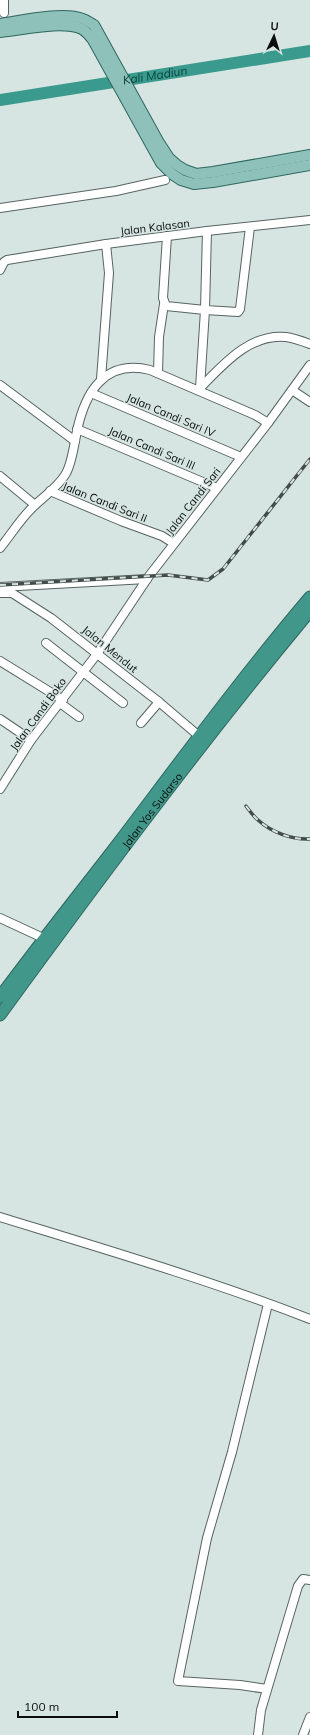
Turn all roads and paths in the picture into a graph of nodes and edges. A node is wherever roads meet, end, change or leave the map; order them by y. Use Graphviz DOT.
graph roads {
  1 [pos="4,0"];
  2 [pos="4,12"];
  3 [pos="0,24"];
  4 [pos="0,32"];
  5 [pos="98,40"];
  6 [pos="154,142"];
  7 [pos="310,155"];
  8 [pos="310,165"];
  9 [pos="165,180"];
  10 [pos="0,208"];
  11 [pos="310,220"];
  12 [pos="250,227"];
  13 [pos="207,231"];
  14 [pos="167,236"];
  15 [pos="106,244"];
  16 [pos="2,266"];
  17 [pos="164,304"];
  18 [pos="205,310"];
  19 [pos="310,344"];
  20 [pos="310,365"];
  21 [pos="158,373"];
  22 [pos="101,379"];
  23 [pos="0,385"];
  24 [pos="199,389"];
  25 [pos="292,390"];
  26 [pos="91,393"];
  27 [pos="310,402"];
  28 [pos="268,423"];
  29 [pos="77,429"];
  30 [pos="75,441"];
  31 [pos="241,457"];
  32 [pos="0,476"];
  33 [pos="217,488"];
  34 [pos="50,491"];
  35 [pos="35,505"];
  36 [pos="173,543"];
  37 [pos="0,548"];
  38 [pos="147,579"];
  39 [pos="0,586"];
  40 [pos="13,589"];
  41 [pos="0,593"];
  42 [pos="310,597"];
  43 [pos="310,611"];
  44 [pos="46,643"];
  45 [pos="97,654"];
  46 [pos="0,661"];
  47 [pos="84,672"];
  48 [pos="62,701"];
  49 [pos="159,702"];
  50 [pos="123,703"];
  51 [pos="79,717"];
  52 [pos="0,719"];
  53 [pos="141,723"];
  54 [pos="199,736"];
  55 [pos="31,740"];
  56 [pos="1,784"];
  57 [pos="102,871"];
  58 [pos="0,918"];
  59 [pos="43,938"];
  60 [pos="0,997"];
  61 [pos="0,1015"];
  62 [pos="0,1216"];
  63 [pos="268,1304"];
  64 [pos="310,1319"];
  65 [pos="310,1580"];
  66 [pos="267,1689"];
  67 [pos="310,1717"];
  68 [pos="258,1735"];
  69 [pos="303,1735"];
  1 -- 2 [label="street"];
  3 -- 5 [label="main road"];
  4 -- 5 [label="main road"];
  5 -- 6 [label="main road"];
  6 -- 7 [label="main road"];
  6 -- 8 [label="main road"];
  9 -- 10 [label="street"];
  11 -- 12 [label="street, Jalan Kalasan"];
  12 -- 13 [label="street, Jalan Kalasan"];
  12 -- 18 [label="street"];
  13 -- 14 [label="street, Jalan Kalasan"];
  13 -- 18 [label="street"];
  14 -- 15 [label="street, Jalan Kalasan"];
  14 -- 17 [label="street"];
  15 -- 16 [label="street, Jalan Kalasan"];
  15 -- 22 [label="street"];
  17 -- 18 [label="street"];
  17 -- 21 [label="street"];
  18 -- 24 [label="street"];
  19 -- 24 [label="street"];
  20 -- 25 [label="street, Jalan Candi Sari"];
  21 -- 22 [label="street"];
  21 -- 24 [label="street"];
  22 -- 26 [label="street"];
  23 -- 30 [label="street"];
  24 -- 28 [label="street"];
  25 -- 27 [label="street"];
  25 -- 28 [label="street, Jalan Candi Sari"];
  26 -- 29 [label="street"];
  26 -- 31 [label="street, Jalan Candi Sari IV"];
  28 -- 31 [label="street, Jalan Candi Sari"];
  29 -- 30 [label="street"];
  29 -- 33 [label="street, Jalan Candi Sari III"];
  30 -- 34 [label="street"];
  31 -- 33 [label="street, Jalan Candi Sari"];
  32 -- 35 [label="street"];
  33 -- 36 [label="street, Jalan Candi Sari"];
  34 -- 35 [label="street"];
  34 -- 36 [label="street, Jalan Candi Sari II"];
  35 -- 37 [label="street"];
  36 -- 38 [label="street, Jalan Candi Sari"];
  38 -- 40 [label="street"];
  38 -- 45 [label="street, Jalan Candi Sari"];
  39 -- 40 [label="street"];
  40 -- 41 [label="street"];
  40 -- 45 [label="street, Jalan Mendut"];
  42 -- 54 [label="highway, Jalan Yos Sudarso"];
  43 -- 57 [label="highway, Jalan Yos Sudarso"];
  44 -- 47 [label="street"];
  45 -- 47 [label="street, Jalan Candi Boko"];
  45 -- 49 [label="street, Jalan Mendut"];
  46 -- 48 [label="street"];
  47 -- 48 [label="street, Jalan Candi Boko"];
  47 -- 50 [label="street"];
  48 -- 51 [label="street"];
  48 -- 55 [label="street, Jalan Candi Boko"];
  49 -- 53 [label="street"];
  49 -- 54 [label="street, Jalan Mendut"];
  52 -- 55 [label="street"];
  54 -- 57 [label="highway, Jalan Yos Sudarso"];
  55 -- 56 [label="street, Jalan Candi Boko"];
  57 -- 59 [label="highway, Jalan Yos Sudarso"];
  57 -- 61 [label="highway, Jalan Yos Sudarso"];
  58 -- 59 [label="street"];
  59 -- 60 [label="highway, Jalan Yos Sudarso"];
  62 -- 63 [label="street"];
  63 -- 64 [label="street"];
  63 -- 66 [label="street"];
  65 -- 66 [label="street"];
  66 -- 68 [label="street"];
  67 -- 69 [label="street"];
}
